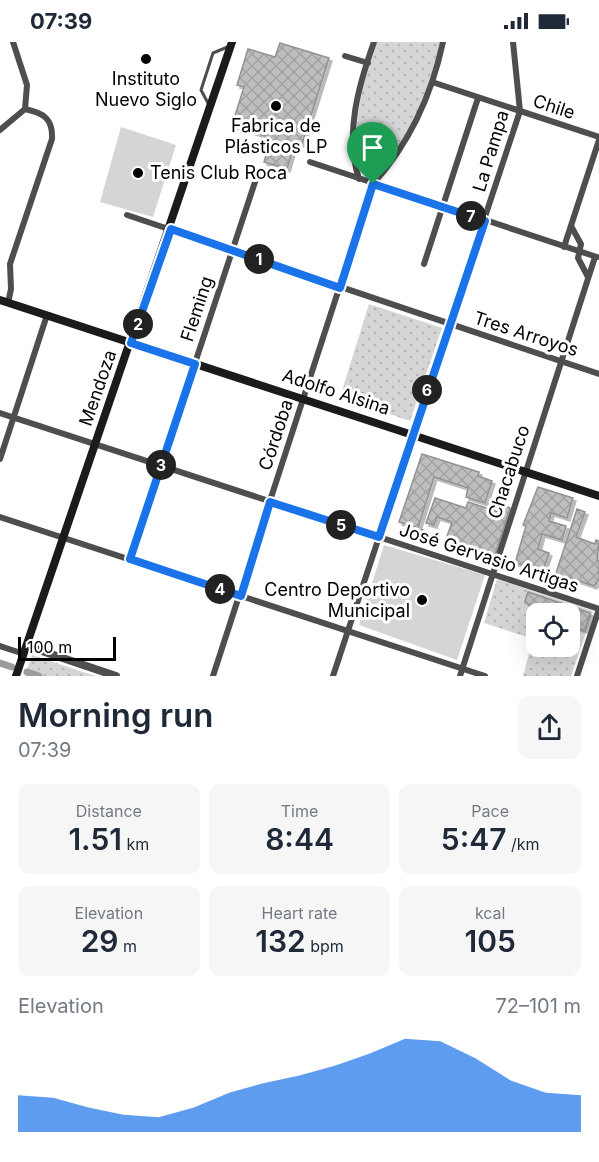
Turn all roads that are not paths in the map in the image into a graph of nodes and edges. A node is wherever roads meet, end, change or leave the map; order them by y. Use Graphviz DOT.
graph roads {
  1 [pos="13,42"];
  2 [pos="374,42"];
  3 [pos="444,42"];
  4 [pos="513,42"];
  5 [pos="232,44"];
  6 [pos="345,56"];
  7 [pos="368,63"];
  8 [pos="432,82"];
  9 [pos="478,98"];
  10 [pos="211,107"];
  11 [pos="25,109"];
  12 [pos="520,111"];
  13 [pos="0,130"];
  14 [pos="599,138"];
  15 [pos="310,162"];
  16 [pos="259,170"];
  17 [pos="359,179"];
  18 [pos="373,184"];
  19 [pos="442,207"];
  20 [pos="127,215"];
  21 [pos="485,221"];
  22 [pos="571,226"];
  23 [pos="171,229"];
  24 [pos="564,247"];
  25 [pos="233,250"];
  26 [pos="579,252"];
  27 [pos="597,257"];
  28 [pos="424,264"];
  29 [pos="588,277"];
  30 [pos="340,288"];
  31 [pos="4,302"];
  32 [pos="47,315"];
  33 [pos="449,324"];
  34 [pos="131,343"];
  35 [pos="560,361"];
  36 [pos="195,364"];
  37 [pos="599,374"];
  38 [pos="303,399"];
  39 [pos="0,413"];
  40 [pos="14,417"];
  41 [pos="412,434"];
  42 [pos="96,444"];
  43 [pos="0,459"];
  44 [pos="161,466"];
  45 [pos="525,471"];
  46 [pos="599,496"];
  47 [pos="270,502"];
  48 [pos="0,517"];
  49 [pos="379,537"];
  50 [pos="64,538"];
  51 [pos="130,559"];
  52 [pos="492,574"];
  53 [pos="241,596"];
  54 [pos="599,609"];
  55 [pos="348,631"];
  56 [pos="0,646"];
  57 [pos="25,650"];
  58 [pos="462,668"];
  59 [pos="16,676"];
  60 [pos="116,676"];
  61 [pos="213,676"];
  62 [pos="333,676"];
  63 [pos="460,676"];
  64 [pos="485,676"];
  65 [pos="577,676"];
  1 -- 11 [label="street"];
  2 -- 7 [label="street"];
  3 -- 8 [label="street, Córdoba"];
  4 -- 12 [label="street, La Pampa"];
  5 -- 10 [label="main road, Mendoza"];
  5 -- 10 [label="lane"];
  6 -- 7 [label="street"];
  7 -- 17 [label="street"];
  8 -- 9 [label="street, Chile"];
  8 -- 18 [label="street, Córdoba"];
  9 -- 12 [label="street, Chile"];
  9 -- 19 [label="street"];
  10 -- 23 [label="main road, Mendoza"];
  11 -- 13 [label="street"];
  11 -- 31 [label="street"];
  12 -- 14 [label="street, Chile"];
  12 -- 21 [label="street, La Pampa"];
  14 -- 22 [label="street"];
  15 -- 17 [label="street"];
  16 -- 25 [label="street, Fleming"];
  17 -- 18 [label="street"];
  18 -- 19 [label="street"];
  18 -- 30 [label="street, Córdoba"];
  19 -- 21 [label="street"];
  19 -- 28 [label="street"];
  20 -- 23 [label="street, Tres Arroyos"];
  21 -- 24 [label="street"];
  21 -- 33 [label="street, La Pampa"];
  22 -- 24 [label="street"];
  22 -- 26 [label="street"];
  23 -- 25 [label="street, Tres Arroyos"];
  23 -- 34 [label="main road, Mendoza"];
  24 -- 26 [label="street"];
  25 -- 30 [label="street, Tres Arroyos"];
  25 -- 36 [label="street, Fleming"];
  26 -- 27 [label="street"];
  26 -- 29 [label="street"];
  27 -- 29 [label="street, Chacabuco"];
  29 -- 35 [label="street, Chacabuco"];
  30 -- 33 [label="street, Tres Arroyos"];
  30 -- 38 [label="street, Córdoba"];
  31 -- 32 [label="main road, Adolfo Alsina"];
  32 -- 34 [label="main road, Adolfo Alsina"];
  32 -- 40 [label="street"];
  33 -- 35 [label="street, Tres Arroyos"];
  33 -- 41 [label="street, La Pampa"];
  34 -- 36 [label="main road, Adolfo Alsina"];
  34 -- 42 [label="main road, Mendoza"];
  35 -- 37 [label="street, Tres Arroyos"];
  35 -- 45 [label="street, Chacabuco"];
  36 -- 38 [label="main road, Adolfo Alsina"];
  36 -- 44 [label="street, Fleming"];
  38 -- 41 [label="main road, Adolfo Alsina"];
  38 -- 47 [label="street, Córdoba"];
  39 -- 40 [label="street, José Gervasio Artigas"];
  40 -- 42 [label="street, José Gervasio Artigas"];
  40 -- 43 [label="street"];
  41 -- 45 [label="main road, Adolfo Alsina"];
  41 -- 49 [label="street, La Pampa"];
  42 -- 44 [label="street, José Gervasio Artigas"];
  42 -- 50 [label="main road, Mendoza"];
  44 -- 47 [label="street, José Gervasio Artigas"];
  44 -- 51 [label="street, Fleming"];
  45 -- 46 [label="main road, Adolfo Alsina"];
  45 -- 52 [label="street, Chacabuco"];
  47 -- 49 [label="street, José Gervasio Artigas"];
  47 -- 53 [label="street, Córdoba"];
  48 -- 50 [label="street"];
  49 -- 52 [label="street, José Gervasio Artigas"];
  49 -- 55 [label="street, La Pampa"];
  50 -- 51 [label="street"];
  50 -- 57 [label="main road, Mendoza"];
  51 -- 53 [label="street"];
  52 -- 54 [label="street, José Gervasio Artigas"];
  52 -- 58 [label="street, Chacabuco"];
  53 -- 55 [label="street"];
  53 -- 61 [label="street, Córdoba"];
  54 -- 65 [label="street"];
  55 -- 58 [label="street"];
  55 -- 62 [label="street, La Pampa"];
  56 -- 57 [label="street"];
  57 -- 59 [label="main road, Mendoza"];
  57 -- 60 [label="street"];
  58 -- 63 [label="street, Chacabuco"];
  58 -- 64 [label="street"];
}
